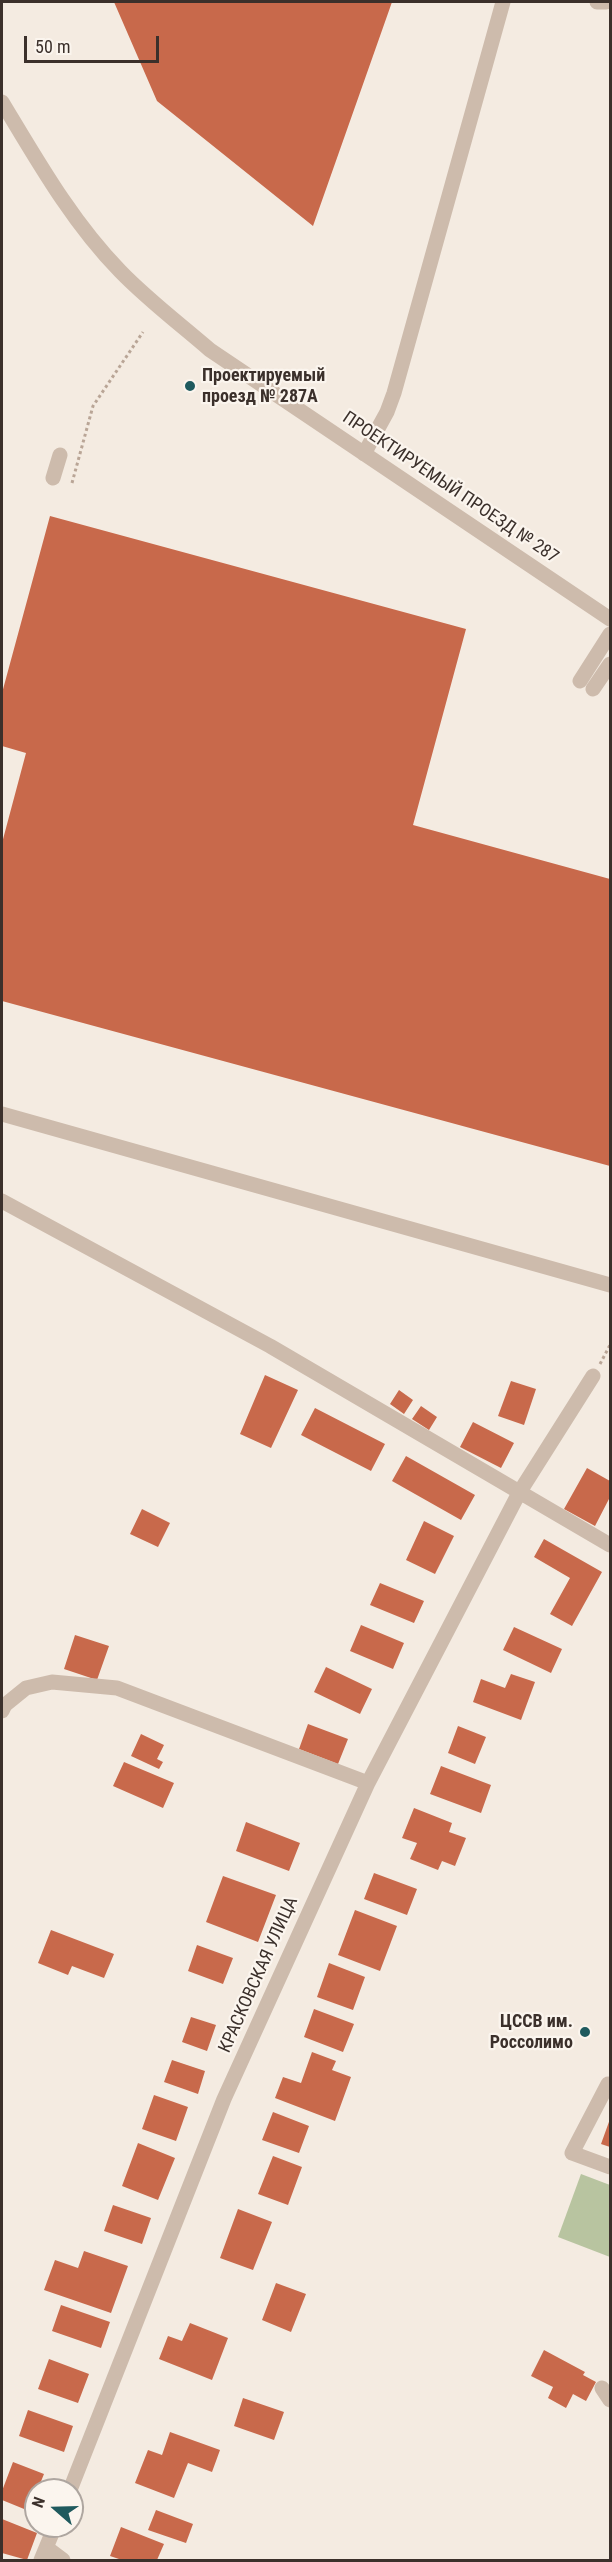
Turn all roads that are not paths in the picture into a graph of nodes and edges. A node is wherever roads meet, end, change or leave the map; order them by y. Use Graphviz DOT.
graph roads {
  1 [pos="503,2"];
  2 [pos="597,2"];
  3 [pos="606,2"];
  4 [pos="2,102"];
  5 [pos="364,453"];
  6 [pos="60,455"];
  7 [pos="53,478"];
  8 [pos="610,619"];
  9 [pos="610,634"];
  10 [pos="610,664"];
  11 [pos="2,1114"];
  12 [pos="2,1201"];
  13 [pos="610,1285"];
  14 [pos="593,1376"];
  15 [pos="519,1493"];
  16 [pos="610,1545"];
  17 [pos="2,1711"];
  18 [pos="368,1783"];
  19 [pos="608,2084"];
  20 [pos="610,2167"];
  21 [pos="75,2478"];
  22 [pos="50,2538"];
  23 [pos="44,2554"];
  24 [pos="63,2560"];
  1 -- 5 [label="street"];
  2 -- 3 [label="street"];
  4 -- 5 [label="street, ПРОЕКТИРУЕМЫЙ ПРОЕЗД № 287"];
  5 -- 8 [label="street, ПРОЕКТИРУЕМЫЙ ПРОЕЗД № 287"];
  6 -- 7 [label="street"];
  9 -- 10 [label="street"];
  11 -- 13 [label="street"];
  12 -- 15 [label="street"];
  14 -- 15 [label="street, КРАСКОВСКАЯ УЛИЦА"];
  15 -- 16 [label="street"];
  15 -- 18 [label="street, КРАСКОВСКАЯ УЛИЦА"];
  17 -- 18 [label="street"];
  18 -- 21 [label="street, КРАСКОВСКАЯ УЛИЦА"];
  19 -- 20 [label="street"];
  22 -- 23 [label="street"];
  23 -- 24 [label="street"];
}
